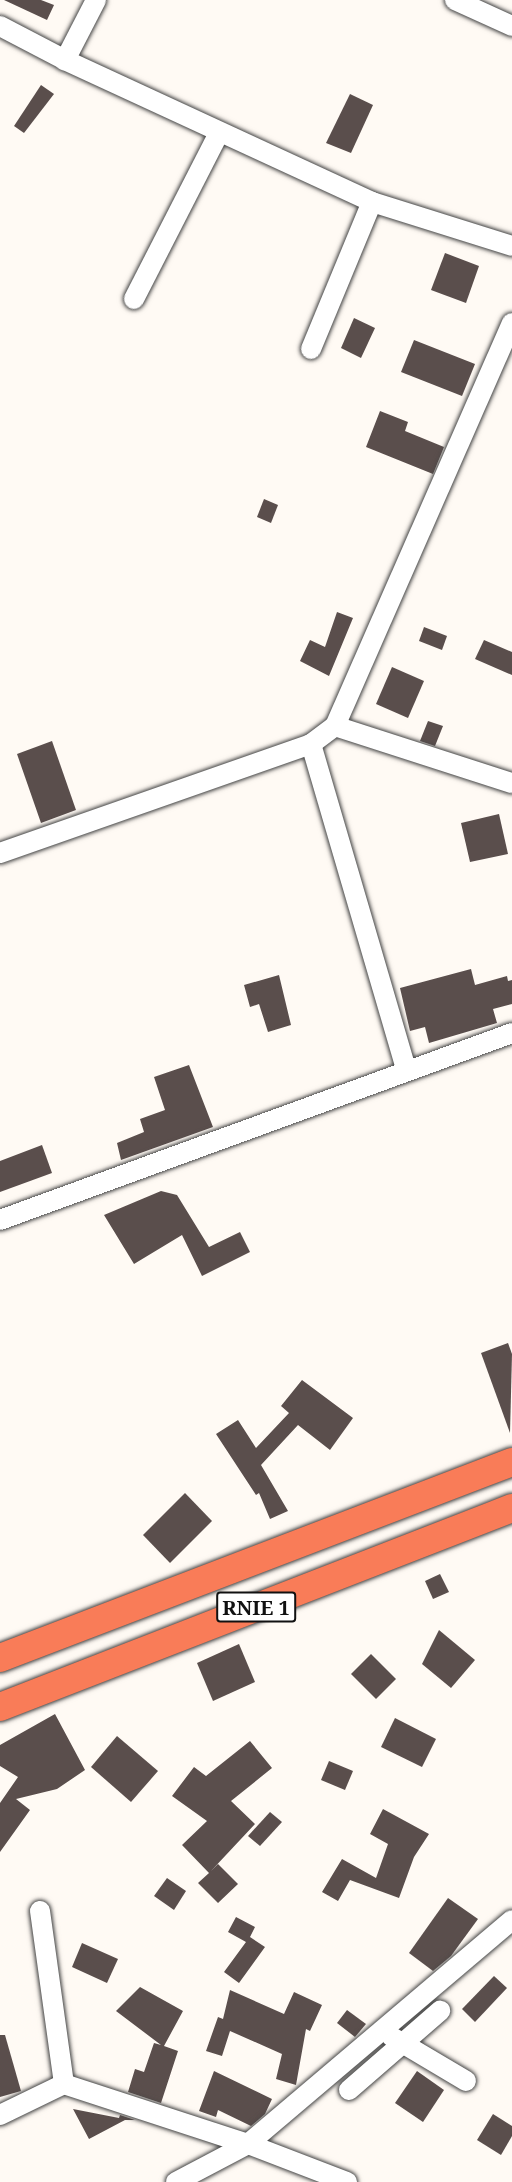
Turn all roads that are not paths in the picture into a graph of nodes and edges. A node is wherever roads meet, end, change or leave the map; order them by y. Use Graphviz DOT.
graph roads {
  1 [pos="96,0"];
  2 [pos="454,0"];
  3 [pos="0,26"];
  4 [pos="512,26"];
  5 [pos="65,60"];
  6 [pos="219,134"];
  7 [pos="372,202"];
  8 [pos="512,246"];
  9 [pos="134,299"];
  10 [pos="512,323"];
  11 [pos="310,349"];
  12 [pos="335,726"];
  13 [pos="311,744"];
  14 [pos="512,783"];
  15 [pos="0,853"];
  16 [pos="512,1033"];
  17 [pos="406,1069"];
  18 [pos="0,1220"];
  19 [pos="512,1462"];
  20 [pos="512,1508"];
  21 [pos="0,1658"];
  22 [pos="0,1707"];
  23 [pos="40,1911"];
  24 [pos="512,1920"];
  25 [pos="440,2011"];
  26 [pos="384,2032"];
  27 [pos="402,2043"];
  28 [pos="466,2081"];
  29 [pos="64,2084"];
  30 [pos="349,2090"];
  31 [pos="0,2115"];
  32 [pos="248,2144"];
  33 [pos="176,2182"];
  34 [pos="347,2182"];
  1 -- 5 [label="street"];
  2 -- 4 [label="street"];
  3 -- 5 [label="street"];
  5 -- 6 [label="street"];
  6 -- 7 [label="street"];
  6 -- 9 [label="street"];
  7 -- 8 [label="street"];
  7 -- 11 [label="street"];
  10 -- 12 [label="street"];
  12 -- 13 [label="street"];
  12 -- 14 [label="street"];
  13 -- 15 [label="street"];
  13 -- 17 [label="street"];
  16 -- 17 [label="street"];
  17 -- 18 [label="street"];
  19 -- 21 [label="highway, RNIE 1"];
  20 -- 22 [label="highway, RNIE 1"];
  23 -- 29 [label="street"];
  24 -- 26 [label="street"];
  25 -- 27 [label="street"];
  26 -- 27 [label="street"];
  26 -- 32 [label="street"];
  27 -- 28 [label="street"];
  27 -- 30 [label="street"];
  29 -- 31 [label="street"];
  29 -- 32 [label="street"];
  32 -- 33 [label="street"];
  32 -- 34 [label="street"];
}
